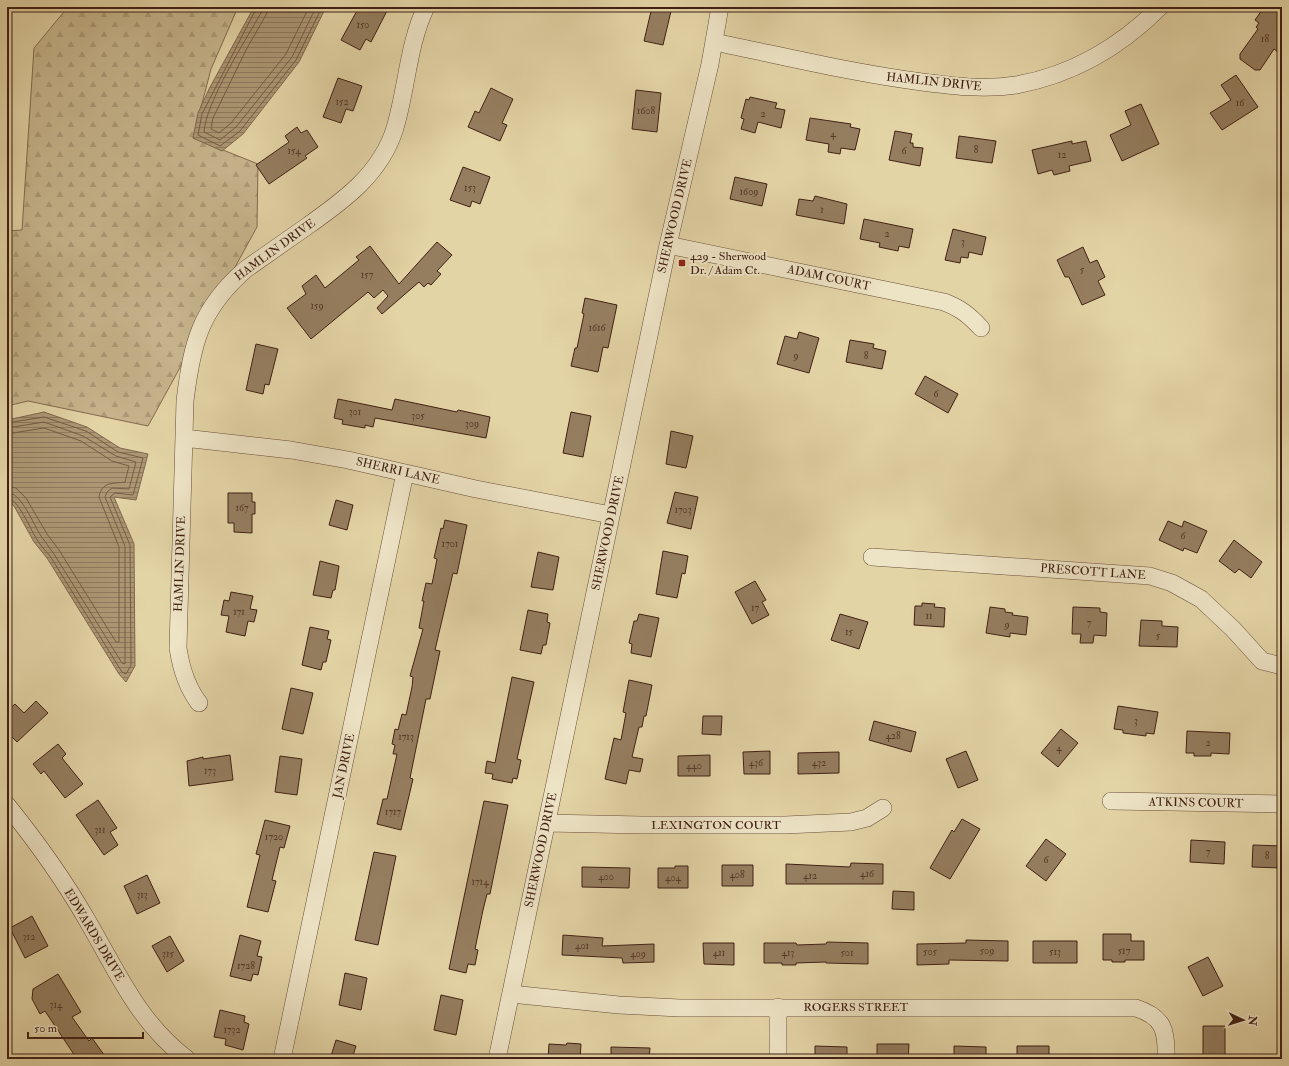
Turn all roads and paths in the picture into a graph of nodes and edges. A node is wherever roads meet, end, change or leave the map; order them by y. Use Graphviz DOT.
graph roads {
  1 [pos="426,7"];
  2 [pos="720,7"];
  3 [pos="1160,7"];
  4 [pos="714,42"];
  5 [pos="668,246"];
  6 [pos="981,328"];
  7 [pos="184,438"];
  8 [pos="405,473"];
  9 [pos="611,516"];
  10 [pos="872,557"];
  11 [pos="1282,666"];
  12 [pos="199,703"];
  13 [pos="1111,802"];
  14 [pos="1282,804"];
  15 [pos="7,806"];
  16 [pos="883,808"];
  17 [pos="547,823"];
  18 [pos="511,994"];
  19 [pos="778,1007"];
  20 [pos="187,1059"];
  21 [pos="282,1059"];
  22 [pos="497,1059"];
  23 [pos="778,1059"];
  24 [pos="1166,1059"];
  1 -- 7 [label="street, HAMLIN DRIVE"];
  2 -- 4 [label="street, SHERWOOD DRIVE"];
  3 -- 4 [label="street, HAMLIN DRIVE"];
  4 -- 5 [label="street, SHERWOOD DRIVE"];
  5 -- 6 [label="street, ADAM COURT"];
  5 -- 9 [label="street, SHERWOOD DRIVE"];
  7 -- 8 [label="street, SHERRI LANE"];
  7 -- 12 [label="street, HAMLIN DRIVE"];
  8 -- 9 [label="street, SHERRI LANE"];
  8 -- 21 [label="street, JAN DRIVE"];
  9 -- 17 [label="street, SHERWOOD DRIVE"];
  10 -- 11 [label="street, PRESCOTT LANE"];
  13 -- 14 [label="street, ATKINS COURT"];
  15 -- 20 [label="street, EDWARDS DRIVE"];
  16 -- 17 [label="street, LEXINGTON COURT"];
  17 -- 18 [label="street, SHERWOOD DRIVE"];
  18 -- 19 [label="street, ROGERS STREET"];
  18 -- 22 [label="street, SHERWOOD DRIVE"];
  19 -- 23 [label="street"];
  19 -- 24 [label="street, ROGERS STREET"];
}
